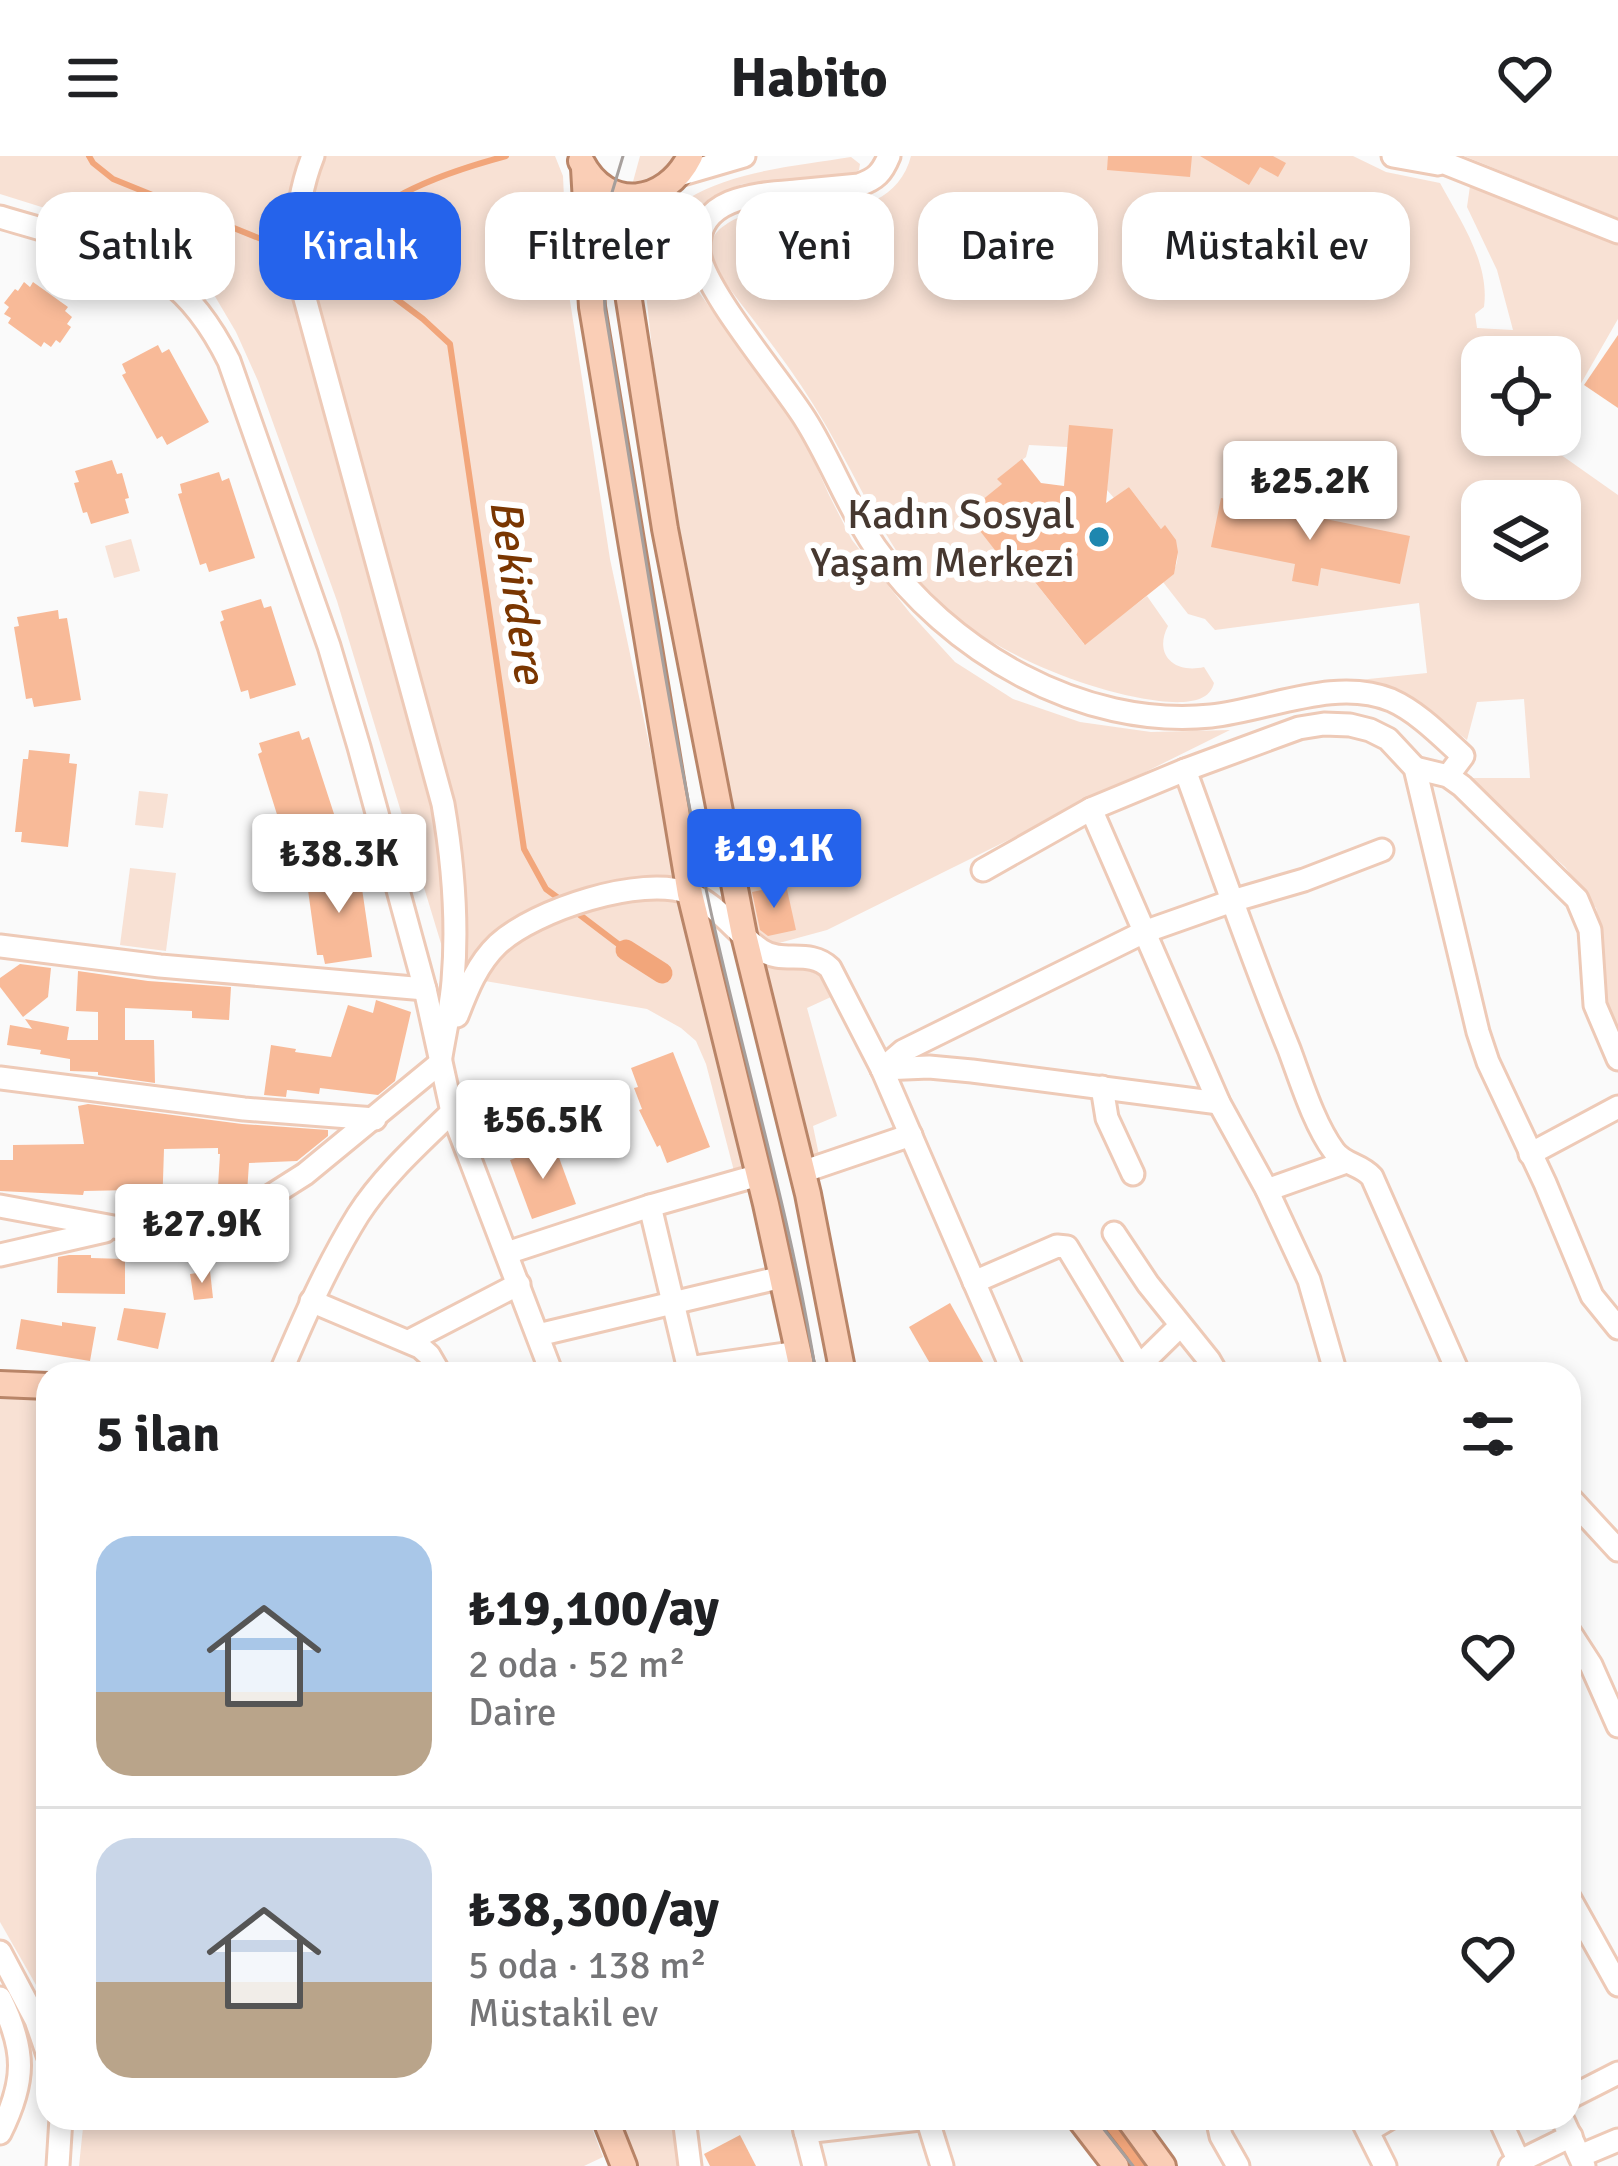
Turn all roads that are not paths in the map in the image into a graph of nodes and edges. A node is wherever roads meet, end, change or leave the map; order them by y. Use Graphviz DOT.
graph roads {
  1 [pos="313,156"];
  2 [pos="744,156"];
  3 [pos="889,156"];
  4 [pos="1393,156"];
  5 [pos="1436,160"];
  6 [pos="581,162"];
  7 [pos="684,166"];
  8 [pos="612,192"];
  9 [pos="655,192"];
  10 [pos="0,217"];
  11 [pos="1618,232"];
  12 [pos="629,300"];
  13 [pos="1415,768"];
  14 [pos="1185,770"];
  15 [pos="1448,776"];
  16 [pos="1091,809"];
  17 [pos="1382,850"];
  18 [pos="983,870"];
  19 [pos="690,894"];
  20 [pos="1232,901"];
  21 [pos="1144,932"];
  22 [pos="744,935"];
  23 [pos="0,946"];
  24 [pos="425,989"];
  25 [pos="1618,1059"];
  26 [pos="440,1061"];
  27 [pos="882,1069"];
  28 [pos="0,1078"];
  29 [pos="1102,1087"];
  30 [pos="1219,1103"];
  31 [pos="1618,1107"];
  32 [pos="452,1112"];
  33 [pos="376,1119"];
  34 [pos="911,1135"];
  35 [pos="1530,1154"];
  36 [pos="1346,1162"];
  37 [pos="802,1172"];
  38 [pos="1133,1174"];
  39 [pos="759,1175"];
  40 [pos="1267,1190"];
  41 [pos="0,1206"];
  42 [pos="650,1206"];
  43 [pos="119,1228"];
  44 [pos="1114,1233"];
  45 [pos="507,1253"];
  46 [pos="0,1255"];
  47 [pos="782,1277"];
  48 [pos="974,1282"];
  49 [pos="519,1284"];
  50 [pos="311,1301"];
  51 [pos="673,1303"];
  52 [pos="1180,1326"];
  53 [pos="1618,1328"];
  54 [pos="538,1335"];
  55 [pos="409,1341"];
  56 [pos="285,1362"];
  57 [pos="433,1362"];
  58 [pos="548,1362"];
  59 [pos="687,1362"];
  60 [pos="801,1362"];
  61 [pos="841,1362"];
  62 [pos="1009,1362"];
  63 [pos="1131,1362"];
  64 [pos="1143,1362"];
  65 [pos="1210,1362"];
  66 [pos="1333,1362"];
  67 [pos="1455,1362"];
  68 [pos="0,1375"];
  69 [pos="36,1376"];
  70 [pos="0,1384"];
  71 [pos="36,1386"];
  72 [pos="1581,1510"];
  73 [pos="1618,1550"];
  74 [pos="1581,1650"];
  75 [pos="1618,1726"];
  76 [pos="1581,1919"];
  77 [pos="0,1952"];
  78 [pos="1618,1985"];
  79 [pos="0,1998"];
  80 [pos="36,2020"];
  81 [pos="1618,2073"];
  82 [pos="1581,2092"];
  83 [pos="60,2130"];
  84 [pos="606,2130"];
  85 [pos="686,2130"];
  86 [pos="804,2130"];
  87 [pos="932,2130"];
  88 [pos="1088,2130"];
  89 [pos="1136,2130"];
  90 [pos="1220,2130"];
  91 [pos="1365,2130"];
  92 [pos="1503,2130"];
  93 [pos="0,2133"];
  94 [pos="1618,2140"];
  95 [pos="1574,2144"];
  96 [pos="1375,2162"];
  97 [pos="1517,2164"];
  98 [pos="58,2166"];
  99 [pos="620,2166"];
  100 [pos="690,2166"];
  101 [pos="814,2166"];
  102 [pos="942,2166"];
  103 [pos="1116,2166"];
  104 [pos="1163,2166"];
  105 [pos="1238,2166"];
  1 -- 26 [label="street"];
  2 -- 7 [label="street"];
  3 -- 15 [label="street"];
  4 -- 5 [label="street"];
  5 -- 11 [label="street"];
  6 -- 8 [label="main road"];
  6 -- 19 [label="main road"];
  7 -- 9 [label="main road"];
  10 -- 24 [label="street"];
  12 -- 22 [label="main road"];
  13 -- 14 [label="street"];
  13 -- 15 [label="street"];
  13 -- 35 [label="street"];
  14 -- 16 [label="street"];
  14 -- 20 [label="street"];
  15 -- 25 [label="street"];
  16 -- 18 [label="street"];
  16 -- 21 [label="street"];
  17 -- 20 [label="street"];
  19 -- 22 [label="street"];
  19 -- 26 [label="street"];
  19 -- 39 [label="main road"];
  20 -- 21 [label="street"];
  20 -- 36 [label="street"];
  21 -- 27 [label="street"];
  21 -- 30 [label="street"];
  22 -- 27 [label="street"];
  22 -- 37 [label="main road"];
  23 -- 24 [label="street"];
  24 -- 26 [label="street"];
  26 -- 32 [label="street"];
  26 -- 33 [label="street"];
  27 -- 29 [label="street"];
  27 -- 34 [label="street"];
  28 -- 33 [label="street"];
  29 -- 30 [label="street"];
  29 -- 38 [label="street"];
  30 -- 40 [label="street"];
  31 -- 35 [label="street"];
  32 -- 45 [label="street"];
  32 -- 50 [label="street"];
  33 -- 43 [label="street"];
  34 -- 37 [label="street"];
  34 -- 48 [label="street"];
  35 -- 53 [label="street"];
  36 -- 40 [label="street"];
  36 -- 67 [label="street"];
  37 -- 61 [label="main road"];
  39 -- 42 [label="street"];
  39 -- 47 [label="main road"];
  40 -- 66 [label="street"];
  41 -- 43 [label="street"];
  42 -- 45 [label="street"];
  42 -- 51 [label="street"];
  43 -- 46 [label="street"];
  44 -- 52 [label="street"];
  45 -- 49 [label="street"];
  47 -- 51 [label="street"];
  47 -- 60 [label="main road"];
  48 -- 62 [label="street"];
  48 -- 63 [label="street"];
  49 -- 54 [label="street"];
  49 -- 55 [label="street"];
  50 -- 55 [label="street"];
  50 -- 56 [label="street"];
  51 -- 54 [label="street"];
  51 -- 59 [label="street"];
  52 -- 64 [label="street"];
  52 -- 65 [label="street"];
  54 -- 58 [label="street"];
  55 -- 57 [label="street"];
  68 -- 69 [label="main road"];
  70 -- 71 [label="main road"];
  72 -- 73 [label="street"];
  74 -- 75 [label="street"];
  76 -- 78 [label="street"];
  77 -- 80 [label="street"];
  79 -- 93 [label="street"];
  81 -- 82 [label="street"];
  83 -- 98 [label="street"];
  84 -- 99 [label="main road"];
  85 -- 100 [label="street"];
  86 -- 101 [label="street"];
  87 -- 102 [label="street"];
  88 -- 103 [label="main road"];
  89 -- 104 [label="main road"];
  90 -- 105 [label="street"];
  91 -- 96 [label="street"];
  92 -- 97 [label="street"];
  94 -- 95 [label="street"];
  95 -- 97 [label="street"];
}
